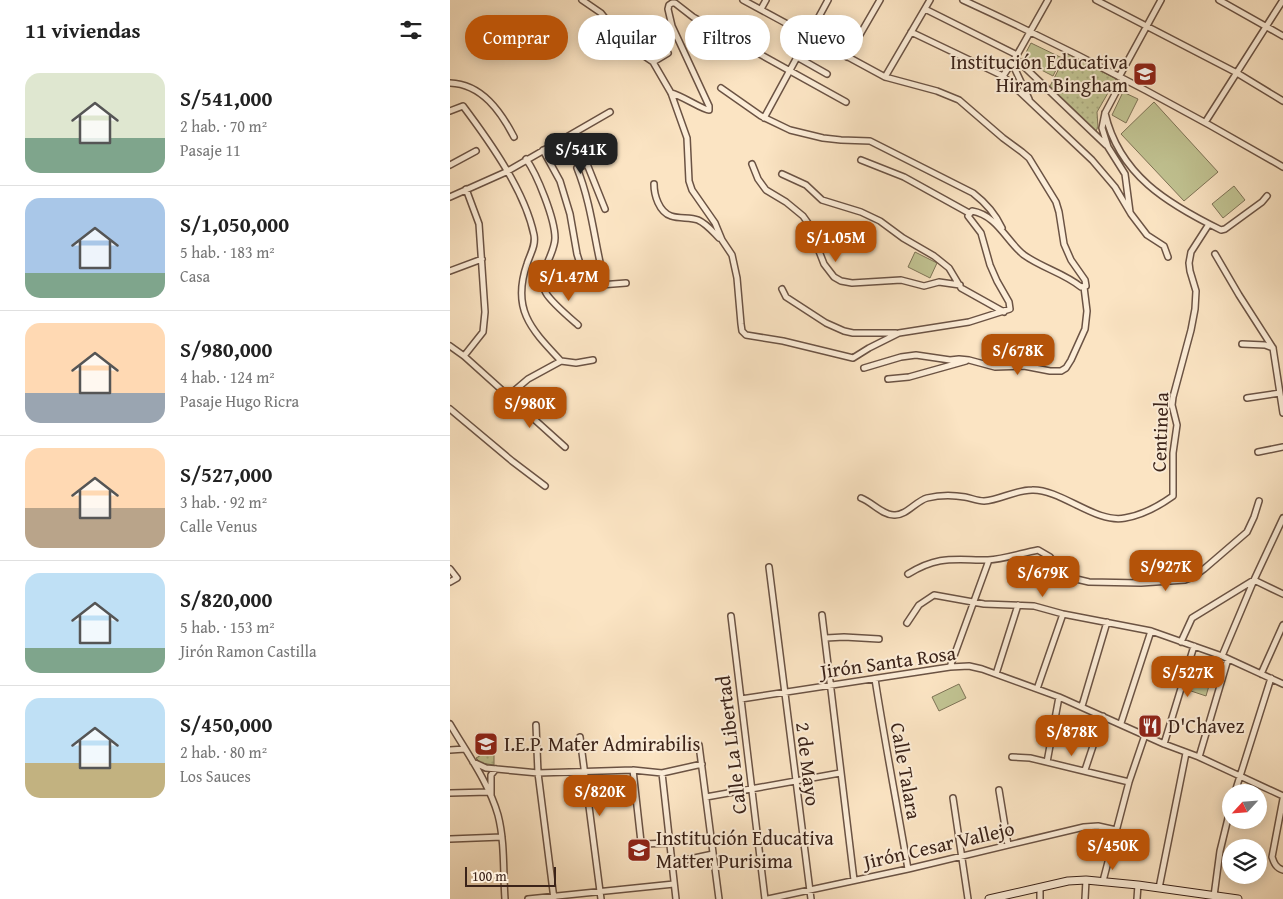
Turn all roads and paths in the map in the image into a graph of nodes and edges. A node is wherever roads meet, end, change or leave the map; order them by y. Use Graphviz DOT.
graph roads {
  1 [pos="582,0"];
  2 [pos="743,0"];
  3 [pos="766,0"];
  4 [pos="828,0"];
  5 [pos="880,0"];
  6 [pos="930,0"];
  7 [pos="963,0"];
  8 [pos="1048,0"];
  9 [pos="1096,0"];
  10 [pos="1161,0"];
  11 [pos="1219,0"];
  12 [pos="1283,0"];
  13 [pos="671,1"];
  14 [pos="761,9"];
  15 [pos="925,9"];
  16 [pos="820,15"];
  17 [pos="780,20"];
  18 [pos="1146,26"];
  19 [pos="1266,27"];
  20 [pos="863,29"];
  21 [pos="911,32"];
  22 [pos="1032,32"];
  23 [pos="1283,36"];
  24 [pos="1015,59"];
  25 [pos="656,60"];
  26 [pos="796,60"];
  27 [pos="803,60"];
  28 [pos="853,60"];
  29 [pos="652,62"];
  30 [pos="789,72"];
  31 [pos="1236,73"];
  32 [pos="827,74"];
  33 [pos="1003,76"];
  34 [pos="885,77"];
  35 [pos="1121,78"];
  36 [pos="450,83"];
  37 [pos="721,88"];
  38 [pos="671,93"];
  39 [pos="1283,101"];
  40 [pos="846,102"];
  41 [pos="1030,102"];
  42 [pos="450,111"];
  43 [pos="610,112"];
  44 [pos="1105,113"];
  45 [pos="764,118"];
  46 [pos="1206,121"];
  47 [pos="571,135"];
  48 [pos="514,138"];
  49 [pos="1108,147"];
  50 [pos="543,150"];
  51 [pos="476,151"];
  52 [pos="526,159"];
  53 [pos="861,160"];
  54 [pos="587,164"];
  55 [pos="752,164"];
  56 [pos="450,165"];
  57 [pos="1283,167"];
  58 [pos="506,172"];
  59 [pos="782,174"];
  60 [pos="654,184"];
  61 [pos="466,189"];
  62 [pos="1267,196"];
  63 [pos="450,197"];
  64 [pos="605,209"];
  65 [pos="969,213"];
  66 [pos="1131,214"];
  67 [pos="1209,224"];
  68 [pos="1004,230"];
  69 [pos="722,240"];
  70 [pos="1216,254"];
  71 [pos="1168,257"];
  72 [pos="482,259"];
  73 [pos="450,271"];
  74 [pos="626,283"];
  75 [pos="605,284"];
  76 [pos="960,285"];
  77 [pos="1084,287"];
  78 [pos="782,289"];
  79 [pos="1004,312"];
  80 [pos="578,325"];
  81 [pos="899,333"];
  82 [pos="1242,344"];
  83 [pos="450,346"];
  84 [pos="1273,348"];
  85 [pos="464,356"];
  86 [pos="593,360"];
  87 [pos="969,360"];
  88 [pos="560,361"];
  89 [pos="864,368"];
  90 [pos="888,379"];
  91 [pos="1280,393"];
  92 [pos="508,396"];
  93 [pos="1247,398"];
  94 [pos="450,409"];
  95 [pos="1283,413"];
  96 [pos="565,447"];
  97 [pos="1283,447"];
  98 [pos="1258,452"];
  99 [pos="546,486"];
  100 [pos="861,498"];
  101 [pos="1259,501"];
  102 [pos="1283,518"];
  103 [pos="1280,531"];
  104 [pos="989,560"];
  105 [pos="769,567"];
  106 [pos="450,569"];
  107 [pos="908,574"];
  108 [pos="1254,580"];
  109 [pos="450,582"];
  110 [pos="1283,594"];
  111 [pos="973,602"];
  112 [pos="1018,605"];
  113 [pos="1063,614"];
  114 [pos="822,615"];
  115 [pos="731,616"];
  116 [pos="1107,622"];
  117 [pos="907,623"];
  118 [pos="1283,625"];
  119 [pos="1151,631"];
  120 [pos="826,638"];
  121 [pos="879,639"];
  122 [pos="1182,642"];
  123 [pos="1194,646"];
  124 [pos="1225,657"];
  125 [pos="950,667"];
  126 [pos="996,674"];
  127 [pos="1262,674"];
  128 [pos="1271,678"];
  129 [pos="875,679"];
  130 [pos="1283,684"];
  131 [pos="830,685"];
  132 [pos="1037,689"];
  133 [pos="784,692"];
  134 [pos="1059,697"];
  135 [pos="741,699"];
  136 [pos="1082,706"];
  137 [pos="1103,716"];
  138 [pos="1121,723"];
  139 [pos="450,724"];
  140 [pos="536,725"];
  141 [pos="1145,735"];
  142 [pos="580,737"];
  143 [pos="1164,744"];
  144 [pos="700,745"];
  145 [pos="450,750"];
  146 [pos="465,750"];
  147 [pos="1186,753"];
  148 [pos="1012,757"];
  149 [pos="1199,757"];
  150 [pos="473,762"];
  151 [pos="1046,762"];
  152 [pos="702,764"];
  153 [pos="496,769"];
  154 [pos="584,770"];
  155 [pos="632,770"];
  156 [pos="1085,770"];
  157 [pos="538,773"];
  158 [pos="662,773"];
  159 [pos="840,773"];
  160 [pos="1238,776"];
  161 [pos="796,782"];
  162 [pos="1129,782"];
  163 [pos="1236,784"];
  164 [pos="752,789"];
  165 [pos="999,790"];
  166 [pos="489,792"];
  167 [pos="450,793"];
  168 [pos="706,797"];
  169 [pos="1283,797"];
  170 [pos="491,798"];
  171 [pos="953,798"];
  172 [pos="1226,829"];
  173 [pos="1116,830"];
  174 [pos="502,837"];
  175 [pos="450,839"];
  176 [pos="669,843"];
  177 [pos="1008,845"];
  178 [pos="713,854"];
  179 [pos="961,856"];
  180 [pos="672,863"];
  181 [pos="908,869"];
  182 [pos="1283,870"];
  183 [pos="854,880"];
  184 [pos="1086,880"];
  185 [pos="1103,881"];
  186 [pos="674,884"];
  187 [pos="1138,885"];
  188 [pos="1040,888"];
  189 [pos="1159,888"];
  190 [pos="810,890"];
  191 [pos="600,891"];
  192 [pos="1214,896"];
  193 [pos="554,898"];
  194 [pos="504,899"];
  195 [pos="528,899"];
  196 [pos="601,899"];
  197 [pos="676,899"];
  198 [pos="719,899"];
  199 [pos="766,899"];
  200 [pos="811,899"];
  201 [pos="968,899"];
  202 [pos="989,899"];
  203 [pos="1040,899"];
  204 [pos="1085,899"];
  205 [pos="1137,899"];
  206 [pos="1233,899"];
  207 [pos="1238,899"];
  1 -- 29 [label="street"];
  2 -- 14 [label="street"];
  3 -- 14 [label="street"];
  4 -- 16 [label="street"];
  5 -- 20 [label="street"];
  6 -- 15 [label="street"];
  7 -- 22 [label="street"];
  8 -- 22 [label="street"];
  9 -- 18 [label="street"];
  10 -- 18 [label="street"];
  11 -- 19 [label="street"];
  12 -- 19 [label="street"];
  13 -- 30 [label="street"];
  13 -- 38 [label="street"];
  14 -- 17 [label="street"];
  15 -- 21 [label="street"];
  15 -- 24 [label="street"];
  18 -- 31 [label="street"];
  18 -- 35 [label="street"];
  19 -- 23 [label="street"];
  19 -- 31 [label="street"];
  21 -- 33 [label="street"];
  21 -- 34 [label="street"];
  22 -- 24 [label="street"];
  22 -- 35 [label="street"];
  24 -- 33 [label="street"];
  24 -- 41 [label="street"];
  24 -- 49 [label="street"];
  25 -- 29 [label="street"];
  26 -- 30 [label="street"];
  27 -- 32 [label="street"];
  28 -- 34 [label="street"];
  29 -- 38 [label="street"];
  30 -- 40 [label="street"];
  30 -- 45 [label="street"];
  31 -- 39 [label="street"];
  31 -- 46 [label="street"];
  33 -- 41 [label="street"];
  34 -- 77 [label="street"];
  35 -- 44 [label="street"];
  35 -- 46 [label="street"];
  36 -- 48 [label="street"];
  37 -- 45 [label="street"];
  38 -- 69 [label="street"];
  41 -- 66 [label="street"];
  42 -- 58 [label="street"];
  43 -- 47 [label="street"];
  44 -- 49 [label="street"];
  44 -- 67 [label="street"];
  45 -- 68 [label="street"];
  46 -- 57 [label="street"];
  47 -- 50 [label="street"];
  47 -- 54 [label="street"];
  49 -- 66 [label="street"];
  50 -- 52 [label="street"];
  50 -- 75 [label="street"];
  51 -- 56 [label="street"];
  52 -- 58 [label="street"];
  52 -- 80 [label="street"];
  53 -- 65 [label="street"];
  54 -- 64 [label="street"];
  54 -- 75 [label="street"];
  55 -- 76 [label="street"];
  58 -- 61 [label="street"];
  58 -- 88 [label="street"];
  59 -- 76 [label="street"];
  60 -- 69 [label="street"];
  61 -- 63 [label="street"];
  61 -- 72 [label="street"];
  62 -- 67 [label="street"];
  65 -- 68 [label="street"];
  65 -- 79 [label="street"];
  66 -- 71 [label="street"];
  67 -- 100 [label="street, Centinela"];
  68 -- 77 [label="street"];
  69 -- 81 [label="street"];
  70 -- 84 [label="street"];
  72 -- 73 [label="street"];
  72 -- 85 [label="street"];
  74 -- 75 [label="street"];
  76 -- 79 [label="street"];
  77 -- 87 [label="street"];
  78 -- 81 [label="street"];
  79 -- 81 [label="street"];
  82 -- 84 [label="street"];
  83 -- 85 [label="street"];
  84 -- 91 [label="street"];
  85 -- 92 [label="street"];
  86 -- 88 [label="street"];
  87 -- 89 [label="street"];
  87 -- 90 [label="street"];
  88 -- 92 [label="street"];
  91 -- 93 [label="street"];
  91 -- 95 [label="street"];
  92 -- 96 [label="street"];
  94 -- 99 [label="street"];
  97 -- 98 [label="street"];
  101 -- 104 [label="street"];
  102 -- 103 [label="street"];
  103 -- 108 [label="street"];
  104 -- 107 [label="street"];
  104 -- 111 [label="street"];
  105 -- 133 [label="street, 2 de Mayo"];
  106 -- 109 [label="street"];
  108 -- 110 [label="street"];
  108 -- 122 [label="street"];
  108 -- 124 [label="street"];
  111 -- 112 [label="street"];
  111 -- 117 [label="street"];
  111 -- 125 [label="street"];
  112 -- 113 [label="street"];
  112 -- 126 [label="street"];
  113 -- 116 [label="street"];
  113 -- 132 [label="street"];
  114 -- 120 [label="street, 2 de Mayo"];
  115 -- 135 [label="street, Calle La Libertad"];
  116 -- 119 [label="street"];
  116 -- 136 [label="street"];
  118 -- 127 [label="street"];
  119 -- 122 [label="street"];
  119 -- 138 [label="street"];
  120 -- 121 [label="street"];
  120 -- 131 [label="street, 2 de Mayo"];
  122 -- 123 [label="street"];
  123 -- 124 [label="street"];
  123 -- 143 [label="street"];
  124 -- 127 [label="street"];
  124 -- 149 [label="street"];
  125 -- 126 [label="street, Jirón Santa Rosa"];
  125 -- 129 [label="street, Jirón Santa Rosa"];
  126 -- 132 [label="street, Jirón Santa Rosa"];
  127 -- 128 [label="street"];
  128 -- 130 [label="street"];
  128 -- 160 [label="street"];
  129 -- 131 [label="street, Jirón Santa Rosa"];
  129 -- 181 [label="street, Calle Talara"];
  131 -- 133 [label="street, Jirón Santa Rosa"];
  131 -- 159 [label="street, 2 de Mayo"];
  132 -- 134 [label="street, Jirón Santa Rosa"];
  133 -- 135 [label="street, Jirón Santa Rosa"];
  133 -- 161 [label="street, 2 de Mayo"];
  134 -- 136 [label="street, Jirón Santa Rosa"];
  134 -- 151 [label="street"];
  135 -- 164 [label="street, Calle La Libertad"];
  136 -- 137 [label="street, Jirón Santa Rosa"];
  137 -- 138 [label="street, Jirón Santa Rosa"];
  137 -- 156 [label="street"];
  138 -- 141 [label="street, Jirón Santa Rosa"];
  139 -- 146 [label="street"];
  140 -- 157 [label="street"];
  141 -- 143 [label="street, Jirón Santa Rosa"];
  141 -- 162 [label="street"];
  142 -- 154 [label="street"];
  143 -- 147 [label="street, Jirón Santa Rosa"];
  144 -- 152 [label="street"];
  145 -- 146 [label="street"];
  146 -- 150 [label="street"];
  147 -- 149 [label="street, Jirón Santa Rosa"];
  147 -- 189 [label="street"];
  148 -- 151 [label="street"];
  149 -- 160 [label="street, Jirón Santa Rosa"];
  150 -- 153 [label="street"];
  150 -- 166 [label="street"];
  151 -- 156 [label="street"];
  152 -- 158 [label="street"];
  152 -- 168 [label="street"];
  153 -- 157 [label="street"];
  153 -- 170 [label="street"];
  154 -- 155 [label="street"];
  154 -- 157 [label="street"];
  154 -- 191 [label="street"];
  155 -- 158 [label="street"];
  155 -- 176 [label="street"];
  156 -- 162 [label="street"];
  157 -- 193 [label="street"];
  158 -- 176 [label="street"];
  159 -- 161 [label="street"];
  159 -- 183 [label="street, 2 de Mayo"];
  160 -- 163 [label="street"];
  160 -- 169 [label="street, Jirón Santa Rosa"];
  161 -- 164 [label="street"];
  161 -- 190 [label="street, 2 de Mayo"];
  162 -- 173 [label="street"];
  164 -- 168 [label="street"];
  164 -- 199 [label="street, Calle La Libertad"];
  165 -- 177 [label="street"];
  166 -- 167 [label="street"];
  166 -- 170 [label="street"];
  168 -- 178 [label="street"];
  169 -- 182 [label="street"];
  170 -- 174 [label="street"];
  171 -- 179 [label="street"];
  172 -- 192 [label="street"];
  173 -- 177 [label="street, Jirón Cesar Vallejo"];
  173 -- 185 [label="street"];
  174 -- 175 [label="street"];
  174 -- 194 [label="street"];
  176 -- 180 [label="street"];
  177 -- 179 [label="street, Jirón Cesar Vallejo"];
  178 -- 180 [label="street"];
  178 -- 198 [label="street"];
  179 -- 181 [label="street, Jirón Cesar Vallejo"];
  179 -- 201 [label="street"];
  180 -- 186 [label="street"];
  181 -- 183 [label="street, Jirón Cesar Vallejo"];
  183 -- 190 [label="street, Jirón Cesar Vallejo"];
  184 -- 185 [label="main road"];
  184 -- 188 [label="main road"];
  184 -- 204 [label="street"];
  185 -- 187 [label="main road"];
  186 -- 191 [label="street"];
  186 -- 197 [label="street"];
  187 -- 189 [label="main road"];
  187 -- 205 [label="street"];
  188 -- 202 [label="main road"];
  188 -- 203 [label="street"];
  189 -- 192 [label="main road"];
  190 -- 199 [label="street, Jirón Cesar Vallejo"];
  190 -- 200 [label="street, 2 de Mayo"];
  191 -- 193 [label="street"];
  191 -- 196 [label="street"];
  192 -- 206 [label="main road"];
  193 -- 195 [label="street"];
  206 -- 207 [label="main road"];
}
